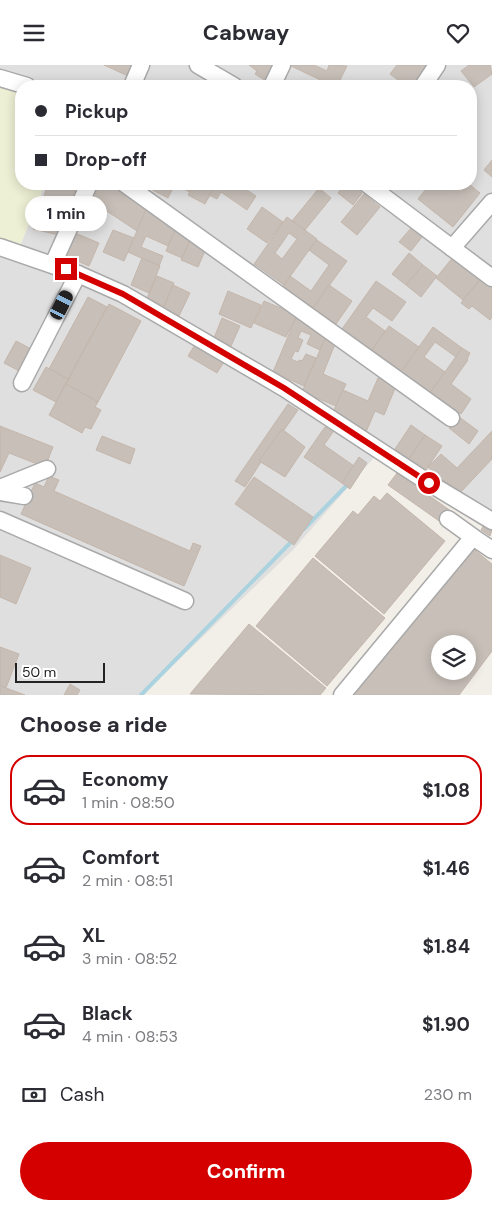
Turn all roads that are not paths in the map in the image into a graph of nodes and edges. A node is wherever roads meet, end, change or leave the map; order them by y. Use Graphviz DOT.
graph roads {
  1 [pos="141,65"];
  2 [pos="198,65"];
  3 [pos="282,65"];
  4 [pos="437,65"];
  5 [pos="0,78"];
  6 [pos="135,80"];
  7 [pos="224,80"];
  8 [pos="275,80"];
  9 [pos="427,80"];
  10 [pos="15,82"];
  11 [pos="86,190"];
  12 [pos="133,190"];
  13 [pos="375,190"];
  14 [pos="492,202"];
  15 [pos="0,247"];
  16 [pos="452,248"];
  17 [pos="53,264"];
  18 [pos="78,274"];
  19 [pos="492,278"];
  20 [pos="22,383"];
  21 [pos="451,418"];
  22 [pos="47,469"];
  23 [pos="0,488"];
  24 [pos="0,492"];
  25 [pos="24,496"];
  26 [pos="448,519"];
  27 [pos="0,520"];
  28 [pos="492,521"];
  29 [pos="473,537"];
  30 [pos="492,550"];
  31 [pos="184,601"];
  32 [pos="342,695"];
  1 -- 6 [label="street"];
  2 -- 7 [label="street"];
  3 -- 8 [label="street"];
  4 -- 9 [label="street"];
  5 -- 10 [label="street"];
  11 -- 17 [label="street"];
  12 -- 21 [label="street"];
  13 -- 16 [label="street"];
  14 -- 16 [label="street"];
  15 -- 17 [label="street"];
  16 -- 19 [label="street"];
  17 -- 18 [label="street"];
  18 -- 20 [label="street"];
  18 -- 28 [label="street"];
  22 -- 23 [label="street"];
  24 -- 25 [label="street"];
  26 -- 29 [label="street"];
  27 -- 31 [label="street"];
  29 -- 30 [label="street"];
  29 -- 32 [label="street"];
}
